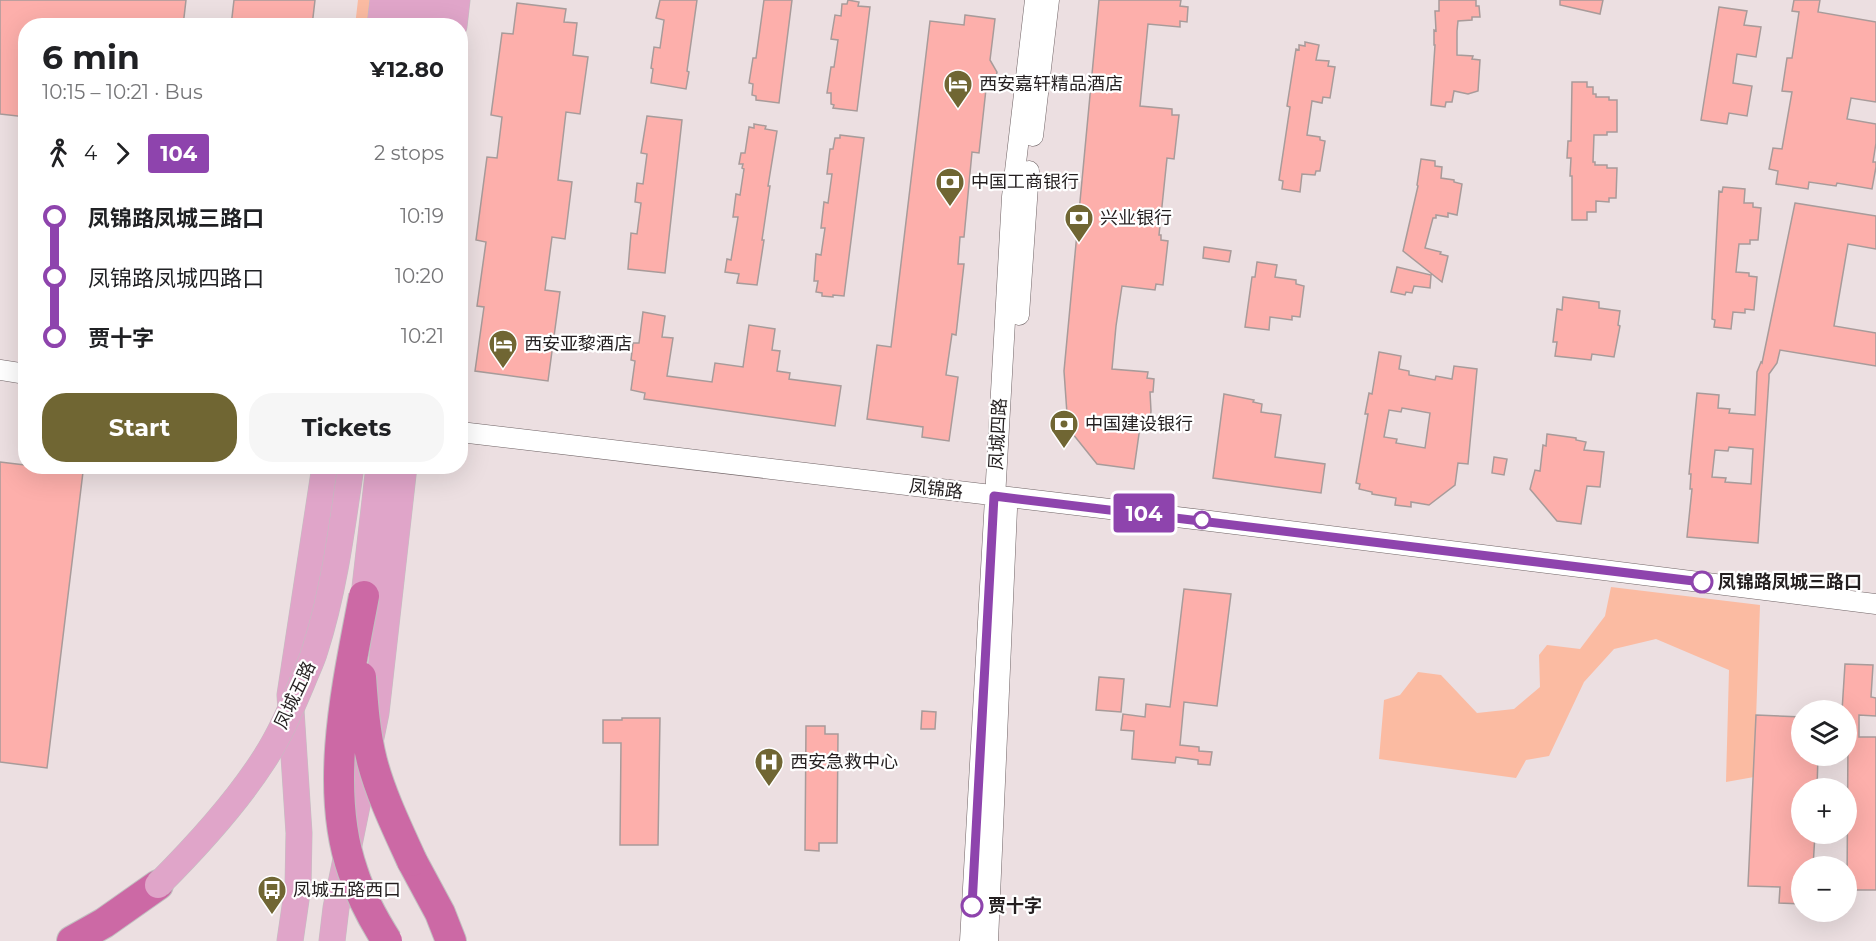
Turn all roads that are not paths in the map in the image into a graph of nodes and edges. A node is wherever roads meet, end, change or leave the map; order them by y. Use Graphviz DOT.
graph roads {
  1 [pos="383,0"];
  2 [pos="408,0"];
  3 [pos="433,0"];
  4 [pos="457,0"];
  5 [pos="1035,0"];
  6 [pos="1049,0"];
  7 [pos="381,18"];
  8 [pos="406,18"];
  9 [pos="431,18"];
  10 [pos="455,18"];
  11 [pos="0,370"];
  12 [pos="18,373"];
  13 [pos="468,433"];
  14 [pos="324,474"];
  15 [pos="350,474"];
  16 [pos="378,474"];
  17 [pos="403,474"];
  18 [pos="1001,496"];
  19 [pos="364,596"];
  20 [pos="1876,604"];
  21 [pos="158,885"];
  22 [pos="72,941"];
  23 [pos="103,941"];
  24 [pos="290,941"];
  25 [pos="332,941"];
  26 [pos="387,941"];
  27 [pos="451,941"];
  28 [pos="970,941"];
  29 [pos="988,941"];
  1 -- 7 [label="main road"];
  2 -- 8 [label="main road"];
  3 -- 9 [label="main road"];
  4 -- 10 [label="main road"];
  5 -- 18 [label="street, 凤城四路"];
  6 -- 18 [label="street, 凤城四路"];
  11 -- 12 [label="street"];
  13 -- 18 [label="street, 凤锦路"];
  14 -- 24 [label="main road"];
  15 -- 21 [label="main road, 凤城五路, bridge"];
  16 -- 19 [label="main road"];
  17 -- 25 [label="main road"];
  18 -- 20 [label="street, 凤锦路"];
  18 -- 28 [label="street, 凤城四路"];
  18 -- 29 [label="street, 凤城四路"];
  19 -- 26 [label="highway, bridge"];
  19 -- 27 [label="highway, bridge"];
  21 -- 22 [label="highway"];
  21 -- 23 [label="highway"];
}
